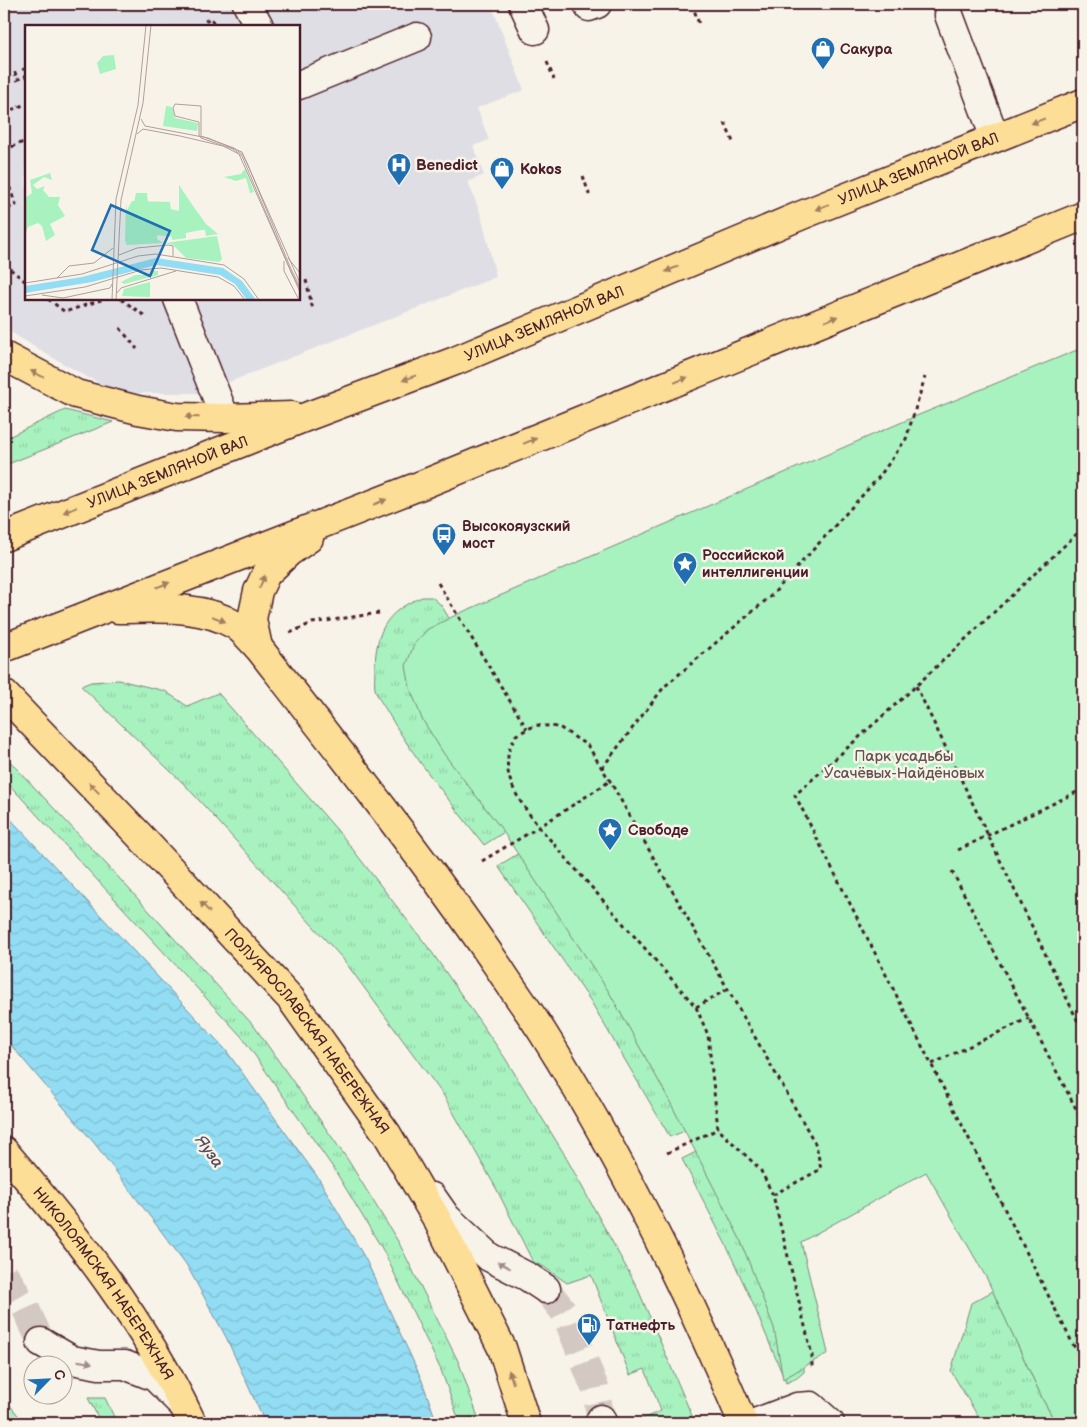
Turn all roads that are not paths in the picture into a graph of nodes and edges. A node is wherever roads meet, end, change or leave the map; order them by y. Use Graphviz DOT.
graph roads {
  1 [pos="248,4"];
  2 [pos="523,4"];
  3 [pos="949,15"];
  4 [pos="258,25"];
  5 [pos="535,30"];
  6 [pos="417,37"];
  7 [pos="300,85"];
  8 [pos="1083,103"];
  9 [pos="995,138"];
  10 [pos="1083,216"];
  11 [pos="178,300"];
  12 [pos="4,356"];
  13 [pos="311,415"];
  14 [pos="225,418"];
  15 [pos="334,520"];
  16 [pos="4,537"];
  17 [pos="101,609"];
  18 [pos="258,646"];
  19 [pos="4,648"];
  20 [pos="4,694"];
  21 [pos="387,1134"];
  22 [pos="4,1151"];
  23 [pos="546,1289"];
  24 [pos="41,1342"];
  25 [pos="188,1415"];
  26 [pos="821,1415"];
  27 [pos="526,1423"];
  28 [pos="743,1423"];
  29 [pos="755,1423"];
  1 -- 4 [label="lane"];
  2 -- 5 [label="lane"];
  3 -- 9 [label="lane"];
  6 -- 7 [label="lane"];
  8 -- 9 [label="main road, УЛИЦА ЗЕМЛЯНОЙ ВАЛ, one-way"];
  9 -- 13 [label="main road, УЛИЦА ЗЕМЛЯНОЙ ВАЛ, one-way"];
  15 -- 10 [label="main road, one-way"];
  11 -- 14 [label="lane"];
  14 -- 12 [label="main road, one-way"];
  13 -- 14 [label="main road"];
  13 -- 16 [label="main road, УЛИЦА ЗЕМЛЯНОЙ ВАЛ, one-way"];
  17 -- 15 [label="main road, one-way"];
  18 -- 15 [label="main road, one-way"];
  17 -- 18 [label="main road, one-way"];
  17 -- 19 [label="main road"];
  18 -- 28 [label="main road"];
  21 -- 20 [label="main road, ПОЛУЯРОСЛАВСКАЯ НАБЕРЕЖНАЯ, one-way"];
  23 -- 21 [label="lane, one-way"];
  27 -- 21 [label="main road, ПОЛУЯРОСЛАВСКАЯ НАБЕРЕЖНАЯ, one-way"];
  22 -- 25 [label="main road, НИКОЛОЯМСКАЯ НАБЕРЕЖНАЯ"];
  24 -- 25 [label="lane, one-way"];
  26 -- 29 [label="lane"];
}
